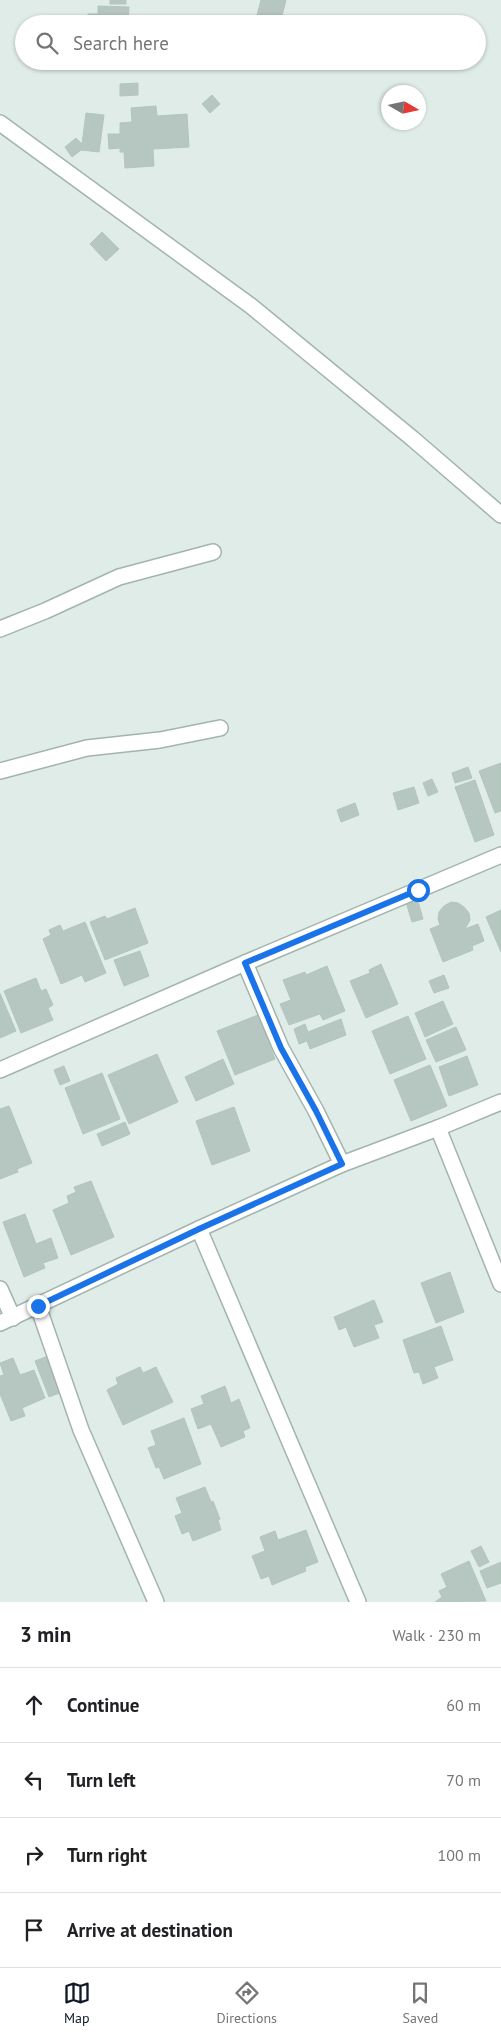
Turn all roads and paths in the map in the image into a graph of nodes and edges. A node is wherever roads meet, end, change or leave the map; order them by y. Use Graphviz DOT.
graph roads {
  1 [pos="0,123"];
  2 [pos="501,515"];
  3 [pos="213,552"];
  4 [pos="0,629"];
  5 [pos="220,728"];
  6 [pos="0,771"];
  7 [pos="501,855"];
  8 [pos="245,963"];
  9 [pos="0,1070"];
  10 [pos="501,1102"];
  11 [pos="438,1128"];
  12 [pos="342,1164"];
  13 [pos="199,1229"];
  14 [pos="501,1284"];
  15 [pos="0,1289"];
  16 [pos="38,1306"];
  17 [pos="6,1321"];
  18 [pos="156,1602"];
  19 [pos="358,1602"];
  1 -- 2 [label="street"];
  3 -- 4 [label="street"];
  5 -- 6 [label="street"];
  7 -- 8 [label="street"];
  8 -- 9 [label="street"];
  8 -- 12 [label="street"];
  10 -- 11 [label="street"];
  11 -- 12 [label="street"];
  11 -- 14 [label="street"];
  12 -- 13 [label="street"];
  13 -- 16 [label="street"];
  13 -- 19 [label="street"];
  15 -- 17 [label="street"];
  16 -- 17 [label="street"];
  16 -- 18 [label="street"];
}
